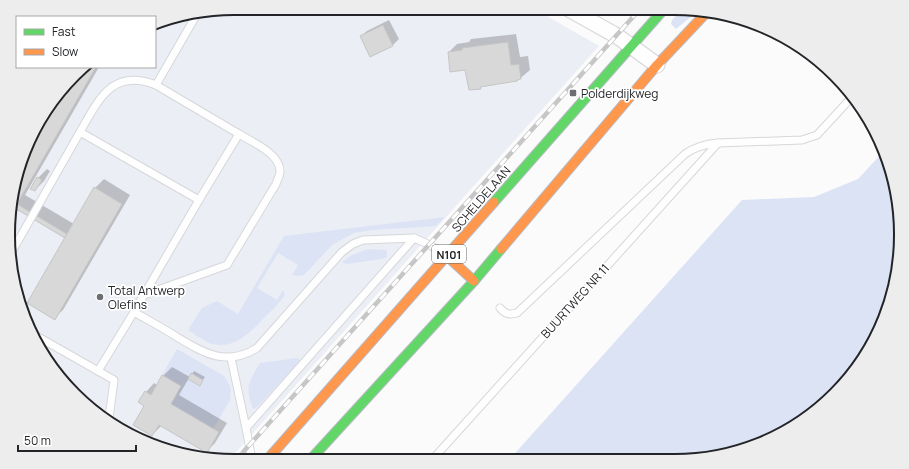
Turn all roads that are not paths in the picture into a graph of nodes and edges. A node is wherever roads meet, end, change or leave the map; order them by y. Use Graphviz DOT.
graph roads {
  1 [pos="580,15"];
  2 [pos="659,15"];
  3 [pos="702,17"];
  4 [pos="194,19"];
  5 [pos="631,47"];
  6 [pos="657,65"];
  7 [pos="156,85"];
  8 [pos="849,101"];
  9 [pos="80,132"];
  10 [pos="239,134"];
  11 [pos="718,143"];
  12 [pos="199,200"];
  13 [pos="414,238"];
  14 [pos="15,246"];
  15 [pos="447,256"];
  16 [pos="474,281"];
  17 [pos="144,295"];
  18 [pos="500,308"];
  19 [pos="134,312"];
  20 [pos="41,339"];
  21 [pos="231,358"];
  22 [pos="98,371"];
  23 [pos="109,415"];
  24 [pos="246,428"];
  25 [pos="251,454"];
  26 [pos="272,454"];
  27 [pos="315,454"];
  28 [pos="437,454"];
  1 -- 5 [label="street"];
  2 -- 5 [label="main road, SCHELDELAAN / N101"];
  3 -- 6 [label="main road, N101"];
  4 -- 7 [label="lane"];
  5 -- 6 [label="street"];
  5 -- 15 [label="main road, SCHELDELAAN / N101"];
  6 -- 16 [label="main road, N101"];
  7 -- 9 [label="lane"];
  7 -- 10 [label="lane"];
  8 -- 11 [label="lane"];
  9 -- 12 [label="lane"];
  9 -- 14 [label="lane"];
  10 -- 12 [label="lane"];
  10 -- 17 [label="lane"];
  11 -- 18 [label="lane"];
  11 -- 28 [label="lane, BUURTWEG NR 11"];
  12 -- 17 [label="lane"];
  13 -- 15 [label="lane"];
  13 -- 21 [label="lane"];
  13 -- 24 [label="lane"];
  15 -- 16 [label="main road"];
  15 -- 26 [label="main road, SCHELDELAAN / N101"];
  16 -- 27 [label="main road, N101"];
  17 -- 19 [label="lane"];
  19 -- 21 [label="lane"];
  19 -- 22 [label="lane"];
  20 -- 22 [label="lane"];
  21 -- 24 [label="lane"];
  22 -- 23 [label="lane"];
  24 -- 25 [label="lane"];
}
